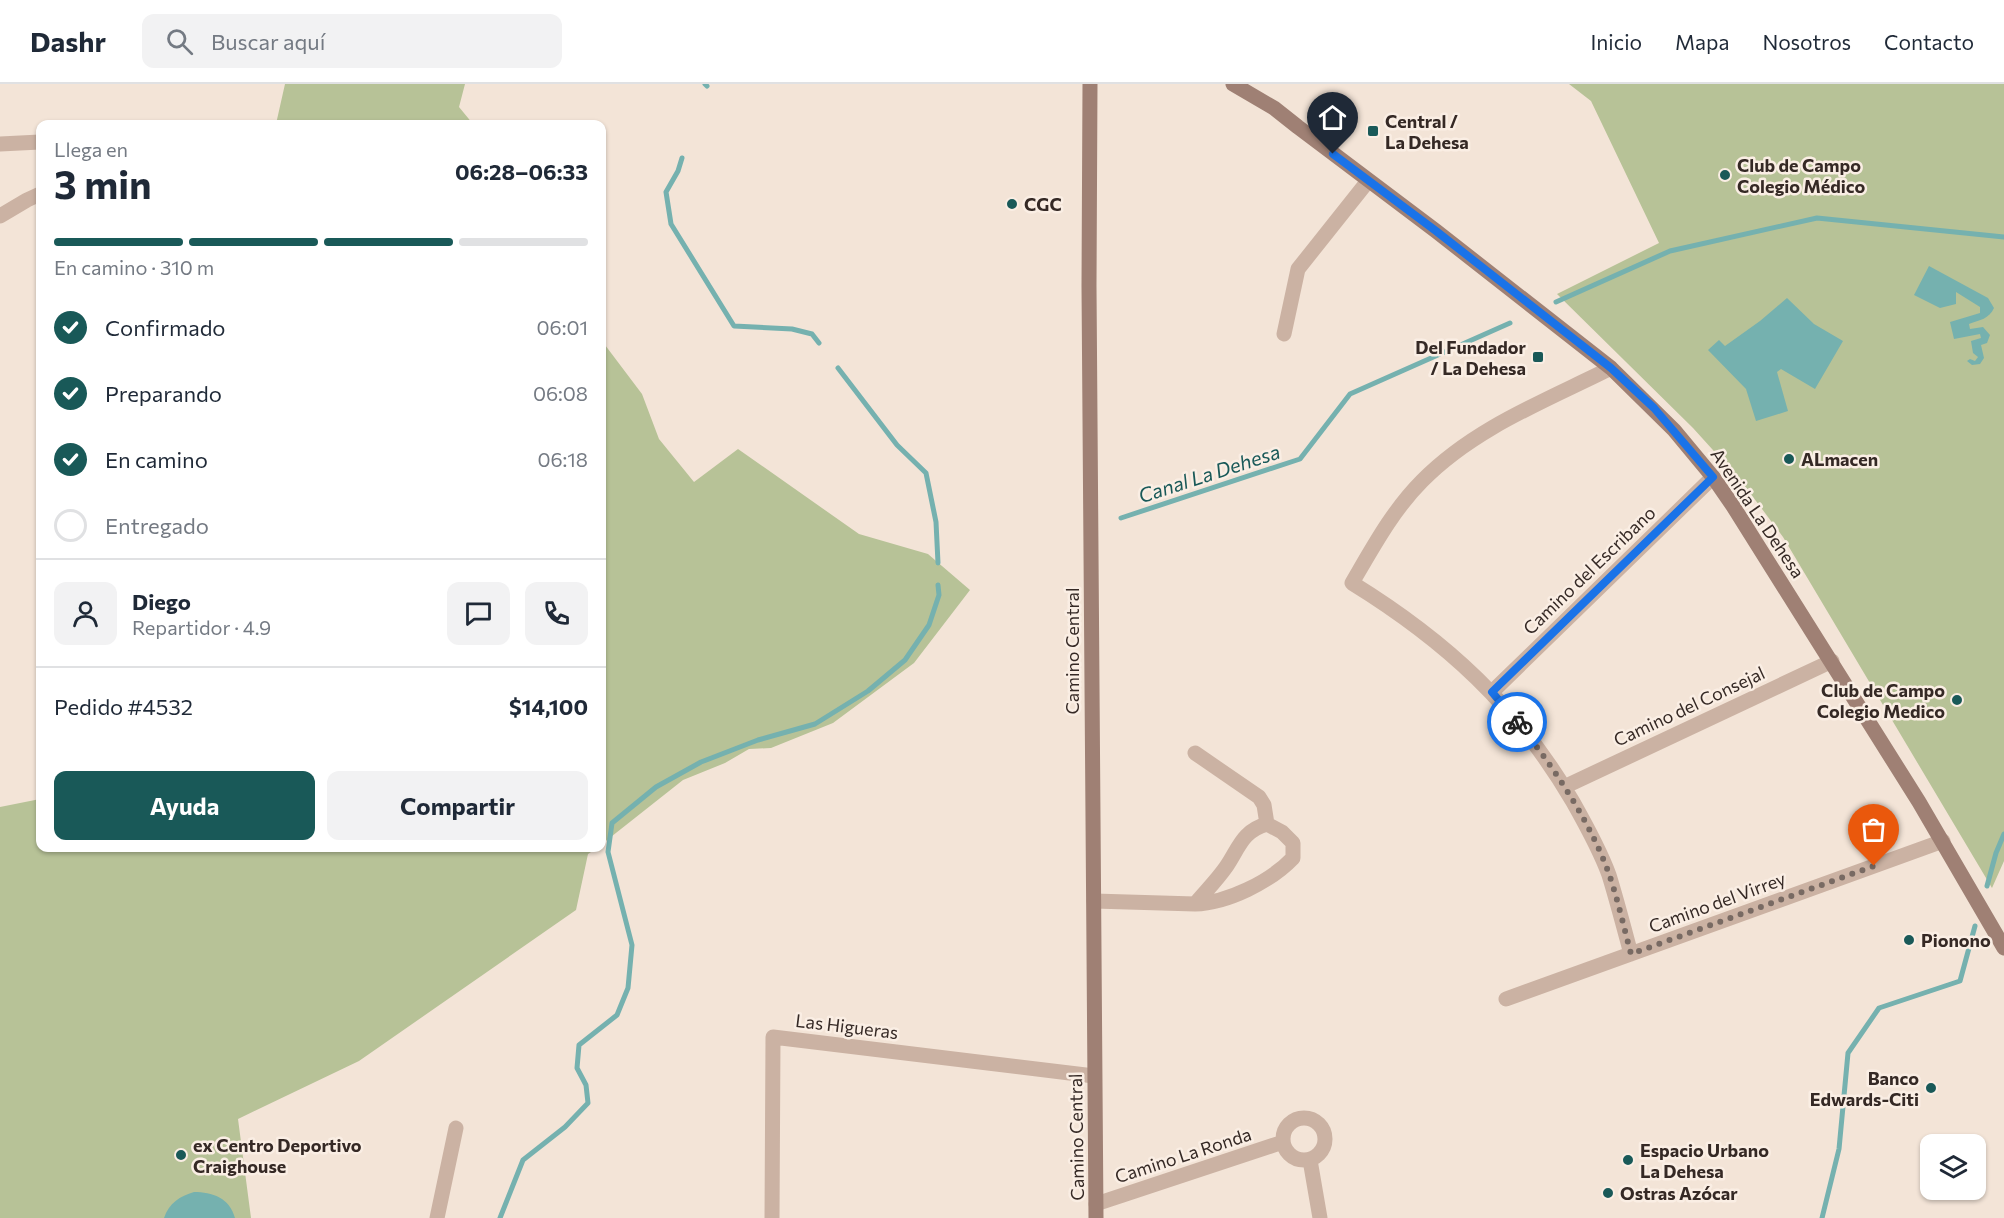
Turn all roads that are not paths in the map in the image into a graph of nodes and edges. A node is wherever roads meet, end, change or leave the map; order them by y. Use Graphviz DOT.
graph roads {
  1 [pos="1090,84"];
  2 [pos="1233,84"];
  3 [pos="36,142"];
  4 [pos="0,144"];
  5 [pos="1368,181"];
  6 [pos="36,196"];
  7 [pos="0,216"];
  8 [pos="1284,334"];
  9 [pos="1611,368"];
  10 [pos="1713,477"];
  11 [pos="1832,661"];
  12 [pos="1492,692"];
  13 [pos="1195,753"];
  14 [pos="1564,787"];
  15 [pos="1267,824"];
  16 [pos="1942,841"];
  17 [pos="1094,901"];
  18 [pos="1195,904"];
  19 [pos="2003,939"];
  20 [pos="1631,954"];
  21 [pos="1506,999"];
  22 [pos="1094,1076"];
  23 [pos="456,1128"];
  24 [pos="1283,1142"];
  25 [pos="1310,1160"];
  26 [pos="1096,1211"];
  27 [pos="437,1218"];
  28 [pos="772,1218"];
  29 [pos="1320,1218"];
  1 -- 17 [label="main road, Camino Central"];
  2 -- 5 [label="main road, Avenida La Dehesa"];
  3 -- 4 [label="street"];
  5 -- 8 [label="street"];
  5 -- 9 [label="main road, Avenida La Dehesa"];
  6 -- 7 [label="street"];
  9 -- 10 [label="main road, Avenida La Dehesa"];
  9 -- 12 [label="street"];
  10 -- 11 [label="main road, Avenida La Dehesa"];
  10 -- 12 [label="street, Camino del Escribano"];
  11 -- 14 [label="street, Camino del Consejal"];
  11 -- 16 [label="main road, Avenida La Dehesa"];
  12 -- 14 [label="street"];
  13 -- 15 [label="street"];
  14 -- 20 [label="street"];
  15 -- 18 [label="street"];
  15 -- 18 [label="street"];
  16 -- 19 [label="main road, Avenida La Dehesa"];
  16 -- 20 [label="street, Camino del Virrey"];
  17 -- 18 [label="street"];
  17 -- 22 [label="main road, Camino Central"];
  20 -- 21 [label="street, Camino del Virrey"];
  22 -- 26 [label="main road, Camino Central"];
  22 -- 28 [label="street, Las Higueras"];
  23 -- 27 [label="street"];
  24 -- 25 [label="street"];
  24 -- 25 [label="street"];
  24 -- 26 [label="street, Camino La Ronda"];
  25 -- 29 [label="street"];
}
